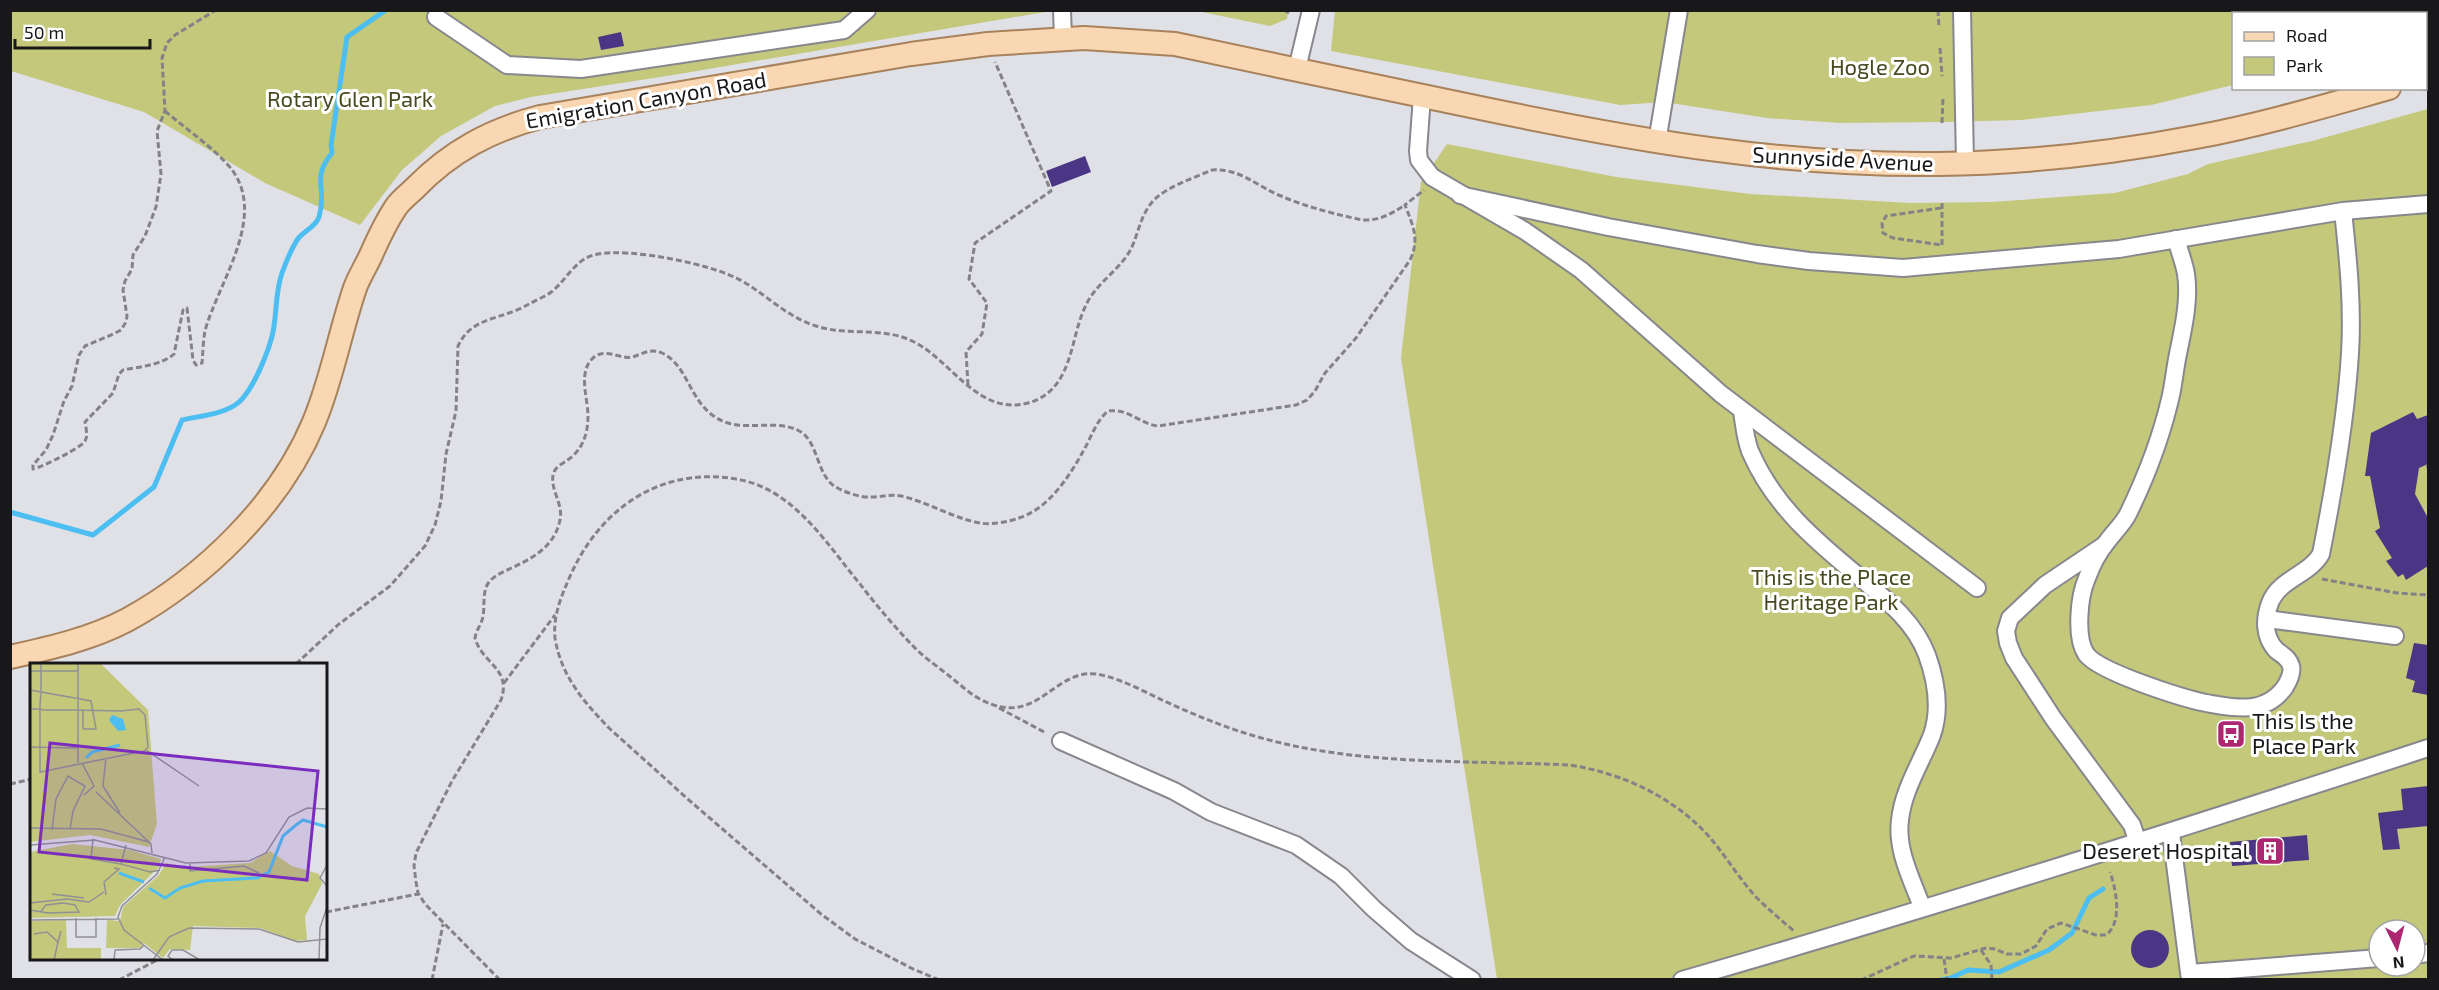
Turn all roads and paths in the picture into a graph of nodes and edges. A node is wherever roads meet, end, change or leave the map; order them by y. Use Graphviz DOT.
graph roads {
  1 [pos="216,10"];
  2 [pos="867,10"];
  3 [pos="1062,10"];
  4 [pos="1284,10"];
  5 [pos="1311,10"];
  6 [pos="1678,10"];
  7 [pos="1938,10"];
  8 [pos="1962,10"];
  9 [pos="1289,13"];
  10 [pos="436,17"];
  11 [pos="1939,28"];
  12 [pos="1063,38"];
  13 [pos="988,44"];
  14 [pos="1940,48"];
  15 [pos="1298,69"];
  16 [pos="1942,76"];
  17 [pos="2382,90"];
  18 [pos="1422,96"];
  19 [pos="1943,97"];
  20 [pos="165,111"];
  21 [pos="1942,123"];
  22 [pos="1657,142"];
  23 [pos="1965,163"];
  24 [pos="1437,180"];
  25 [pos="1460,195"];
  26 [pos="1942,202"];
  27 [pos="1405,204"];
  28 [pos="2428,204"];
  29 [pos="1941,208"];
  30 [pos="2343,211"];
  31 [pos="2176,239"];
  32 [pos="1941,245"];
  33 [pos="1942,250"];
  34 [pos="968,385"];
  35 [pos="1742,411"];
  36 [pos="2104,546"];
  37 [pos="2299,574"];
  38 [pos="1977,588"];
  39 [pos="2428,595"];
  40 [pos="555,615"];
  41 [pos="2267,619"];
  42 [pos="2396,636"];
  43 [pos="10,657"];
  44 [pos="297,663"];
  45 [pos="504,683"];
  46 [pos="997,707"];
  47 [pos="1060,741"];
  48 [pos="2428,748"];
  49 [pos="30,779"];
  50 [pos="10,784"];
  51 [pos="2171,833"];
  52 [pos="2138,843"];
  53 [pos="2110,872"];
  54 [pos="418,893"];
  55 [pos="1922,908"];
  56 [pos="327,912"];
  57 [pos="443,924"];
  58 [pos="1814,942"];
  59 [pos="1981,950"];
  60 [pos="1944,959"];
  61 [pos="2367,959"];
  62 [pos="157,960"];
  63 [pos="2190,976"];
  64 [pos="1992,979"];
  65 [pos="119,980"];
  66 [pos="432,980"];
  67 [pos="500,980"];
  68 [pos="939,980"];
  69 [pos="1472,980"];
  70 [pos="1682,980"];
  71 [pos="1861,980"];
  72 [pos="1947,980"];
  1 -- 20 [label="path"];
  2 -- 10 [label="street"];
  3 -- 12 [label="street"];
  4 -- 9 [label="path"];
  5 -- 15 [label="street"];
  6 -- 22 [label="street"];
  7 -- 11 [label="path"];
  8 -- 23 [label="street"];
  12 -- 13 [label="main road, Emigration Canyon Road"];
  12 -- 15 [label="main road, Emigration Canyon Road"];
  13 -- 34 [label="path"];
  13 -- 43 [label="main road, Emigration Canyon Road"];
  14 -- 16 [label="path"];
  15 -- 18 [label="main road, Sunnyside Avenue"];
  17 -- 23 [label="main road, Sunnyside Avenue"];
  18 -- 22 [label="main road, Sunnyside Avenue"];
  18 -- 24 [label="street"];
  19 -- 21 [label="path"];
  20 -- 20 [label="path"];
  22 -- 23 [label="main road, Sunnyside Avenue"];
  24 -- 25 [label="street"];
  24 -- 27 [label="path"];
  25 -- 31 [label="street"];
  25 -- 35 [label="street"];
  26 -- 29 [label="path"];
  27 -- 34 [label="path"];
  27 -- 45 [label="path"];
  28 -- 30 [label="street"];
  29 -- 32 [label="path"];
  29 -- 32 [label="path"];
  30 -- 31 [label="street"];
  30 -- 37 [label="street"];
  31 -- 36 [label="street"];
  32 -- 33 [label="path"];
  34 -- 44 [label="path"];
  35 -- 38 [label="street"];
  35 -- 55 [label="street"];
  36 -- 41 [label="street"];
  36 -- 52 [label="street"];
  37 -- 39 [label="path"];
  37 -- 41 [label="street"];
  40 -- 45 [label="path"];
  40 -- 46 [label="path"];
  40 -- 68 [label="path"];
  41 -- 42 [label="street"];
  45 -- 54 [label="path"];
  46 -- 47 [label="path"];
  46 -- 58 [label="path"];
  47 -- 69 [label="street"];
  48 -- 51 [label="street"];
  49 -- 50 [label="path"];
  51 -- 52 [label="street"];
  51 -- 63 [label="street"];
  52 -- 55 [label="street"];
  53 -- 59 [label="path"];
  54 -- 56 [label="path"];
  54 -- 57 [label="path"];
  55 -- 58 [label="street"];
  57 -- 66 [label="path"];
  57 -- 67 [label="path"];
  58 -- 70 [label="street"];
  59 -- 60 [label="path"];
  59 -- 64 [label="path"];
  60 -- 71 [label="path"];
  60 -- 72 [label="path"];
  61 -- 63 [label="street"];
  62 -- 65 [label="path"];
}
